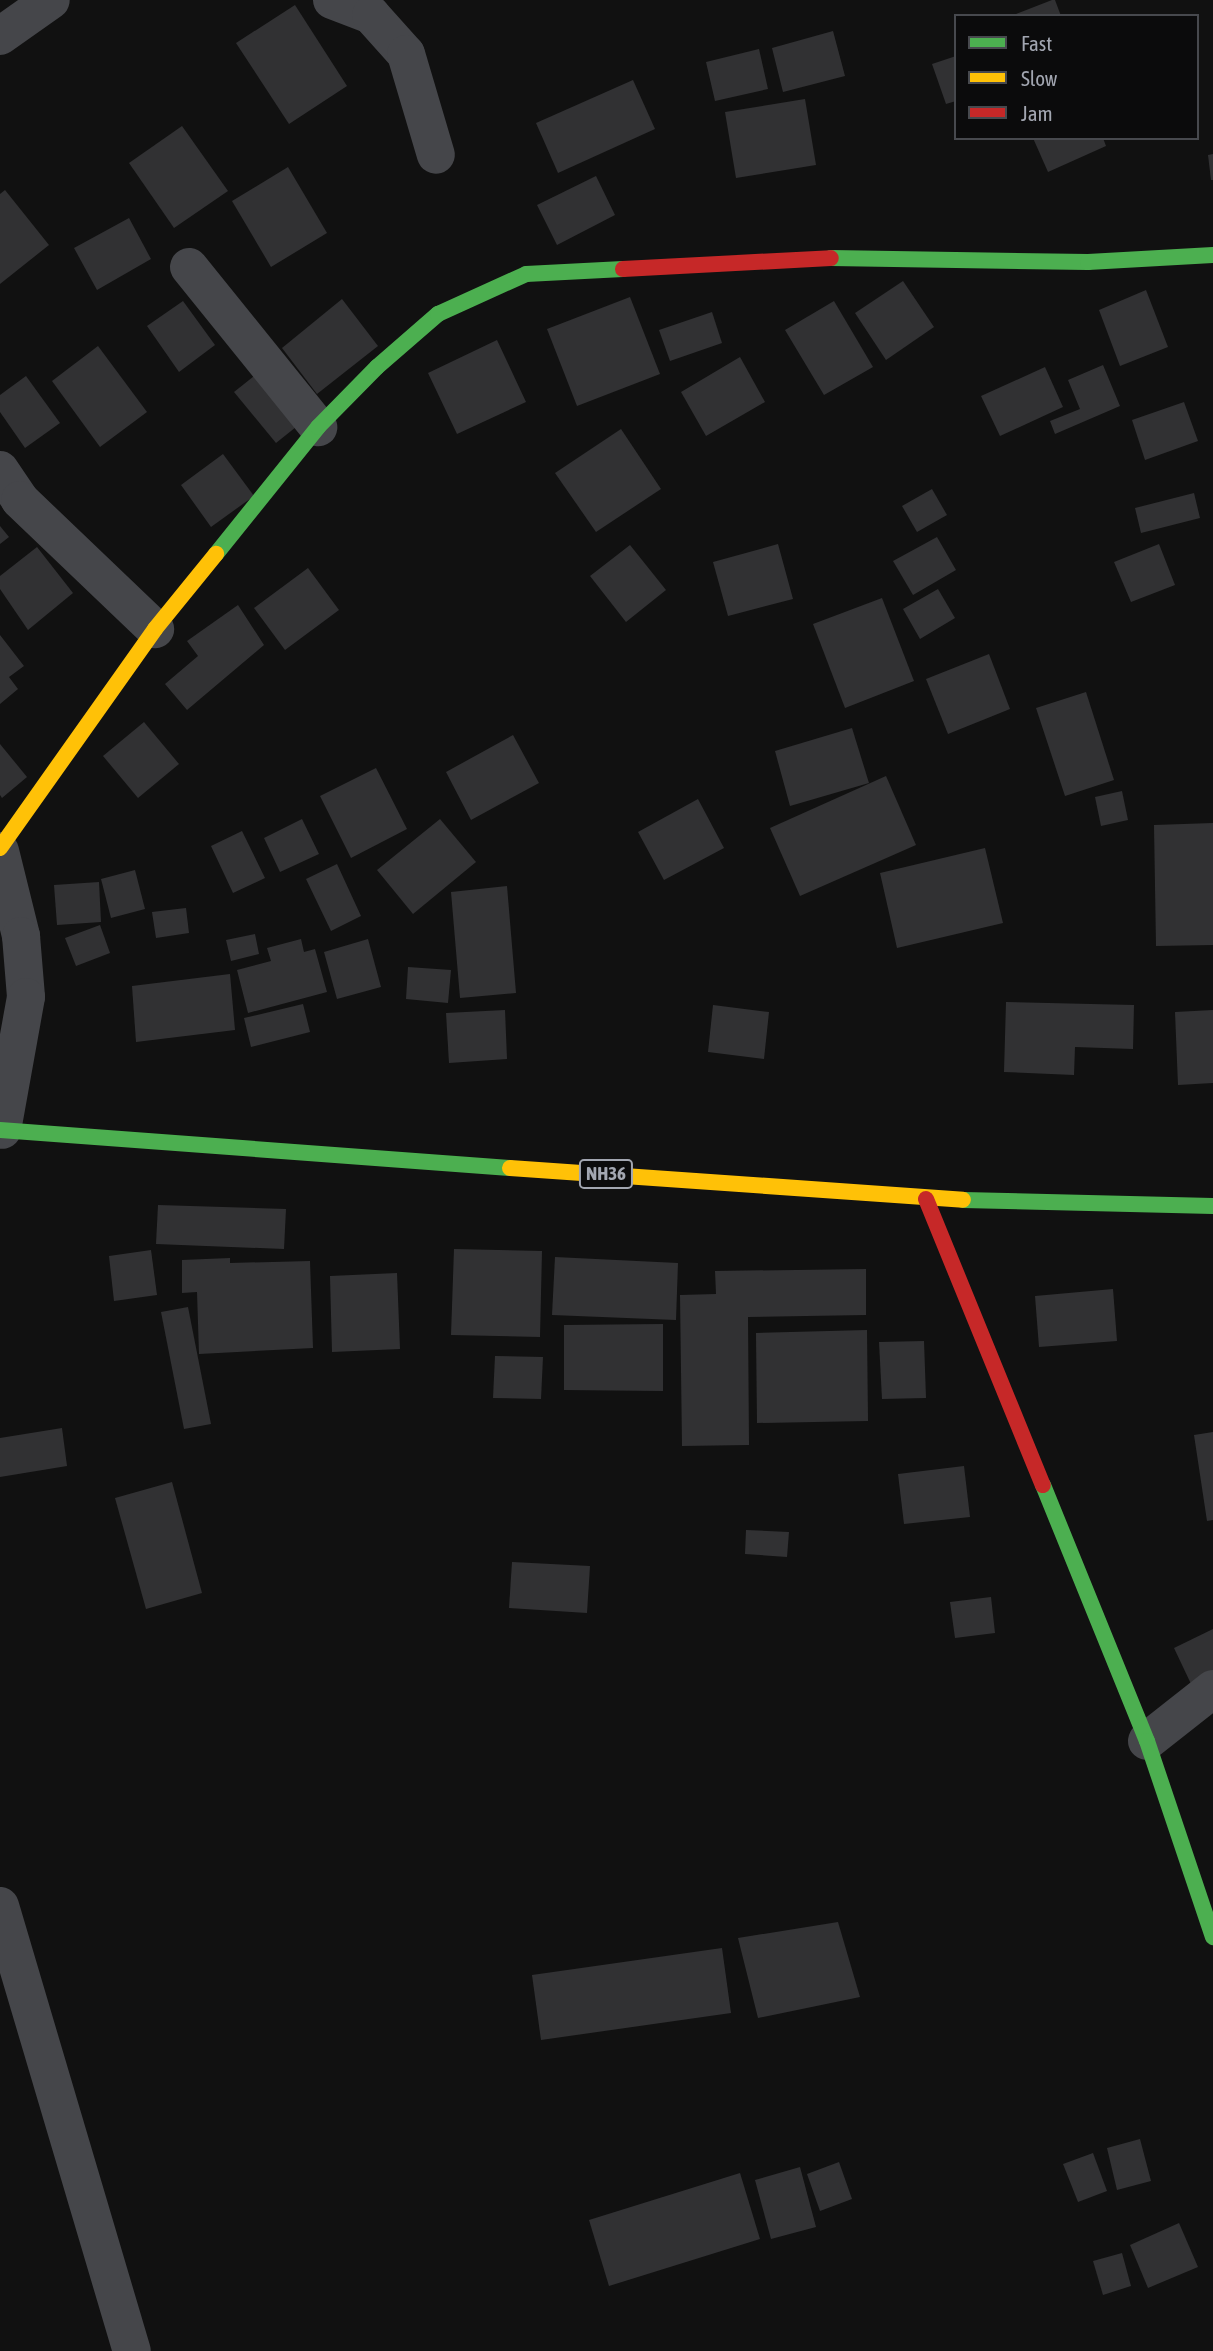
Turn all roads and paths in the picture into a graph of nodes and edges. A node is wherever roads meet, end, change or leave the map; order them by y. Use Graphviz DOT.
graph roads {
  1 [pos="51,0"];
  2 [pos="332,0"];
  3 [pos="0,36"];
  4 [pos="436,155"];
  5 [pos="1213,255"];
  6 [pos="189,267"];
  7 [pos="318,427"];
  8 [pos="0,470"];
  9 [pos="155,629"];
  10 [pos="0,850"];
  11 [pos="1,1130"];
  12 [pos="926,1199"];
  13 [pos="1213,1206"];
  14 [pos="1213,1689"];
  15 [pos="1147,1741"];
  16 [pos="0,1906"];
  17 [pos="1213,1937"];
  18 [pos="132,2351"];
  1 -- 3 [label="street"];
  2 -- 4 [label="street"];
  5 -- 7 [label="main road"];
  6 -- 7 [label="street"];
  7 -- 9 [label="main road"];
  8 -- 9 [label="street"];
  9 -- 10 [label="main road"];
  10 -- 11 [label="street"];
  11 -- 12 [label="main road, NH36"];
  12 -- 13 [label="main road, NH36"];
  12 -- 15 [label="main road"];
  14 -- 15 [label="street"];
  15 -- 17 [label="main road"];
  16 -- 18 [label="street"];
}
